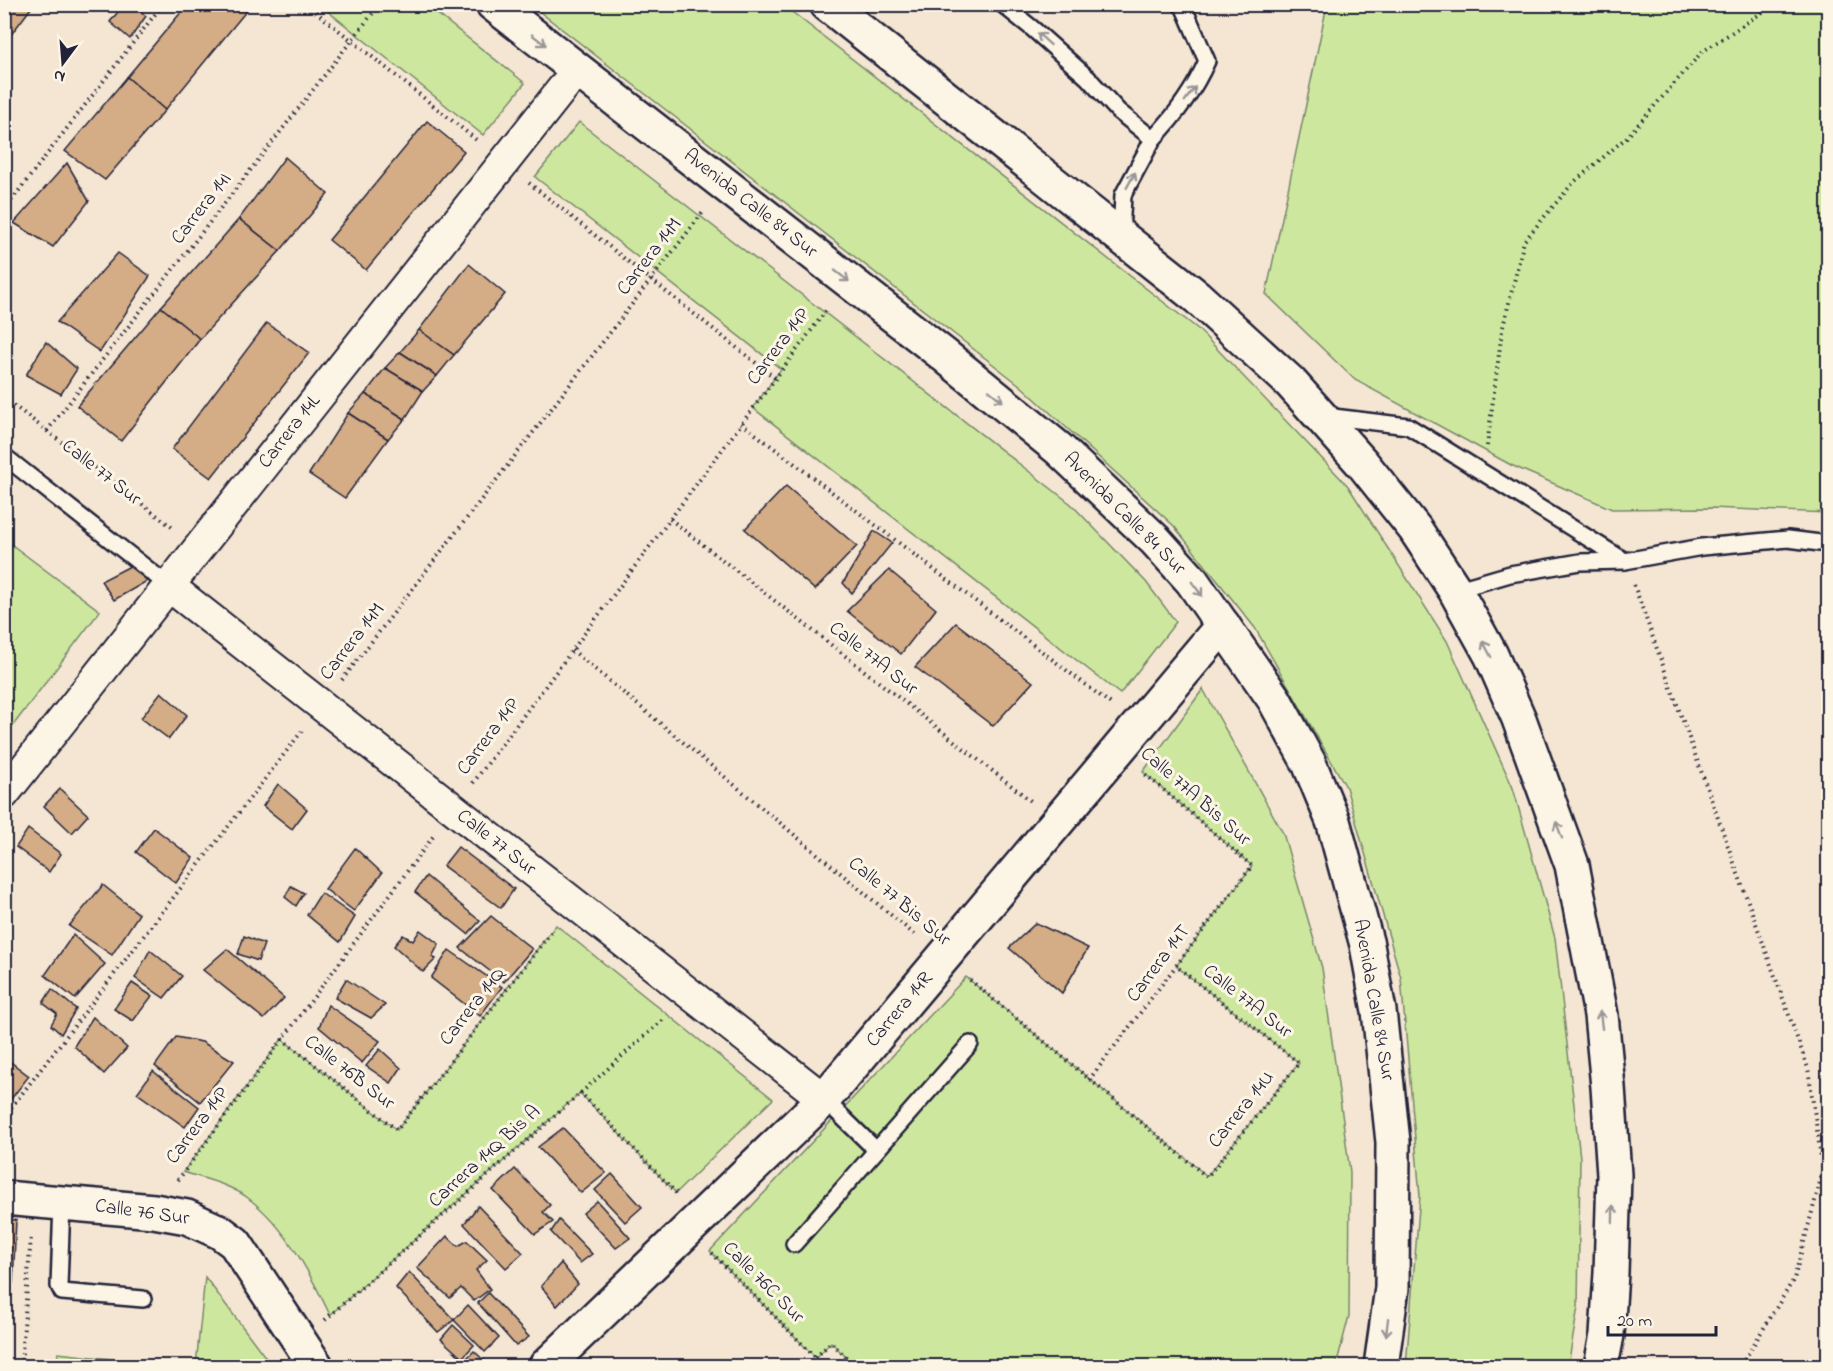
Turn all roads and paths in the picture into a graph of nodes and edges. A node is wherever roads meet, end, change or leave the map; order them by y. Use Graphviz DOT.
graph roads {
  1 [pos="164,4"];
  2 [pos="306,4"];
  3 [pos="380,4"];
  4 [pos="493,4"];
  5 [pos="827,4"];
  6 [pos="1002,4"];
  7 [pos="1180,4"];
  8 [pos="1775,4"];
  9 [pos="351,41"];
  10 [pos="577,70"];
  11 [pos="1153,139"];
  12 [pos="503,162"];
  13 [pos="725,185"];
  14 [pos="4,210"];
  15 [pos="1121,236"];
  16 [pos="651,280"];
  17 [pos="848,280"];
  18 [pos="774,378"];
  19 [pos="4,398"];
  20 [pos="1319,415"];
  21 [pos="741,423"];
  22 [pos="47,431"];
  23 [pos="4,456"];
  24 [pos="1483,473"];
  25 [pos="670,519"];
  26 [pos="1828,544"];
  27 [pos="199,548"];
  28 [pos="1625,561"];
  29 [pos="169,585"];
  30 [pos="1455,590"];
  31 [pos="1223,626"];
  32 [pos="572,650"];
  33 [pos="1090,688"];
  34 [pos="322,706"];
  35 [pos="1118,750"];
  36 [pos="4,794"];
  37 [pos="454,809"];
  38 [pos="1058,822"];
  39 [pos="1252,866"];
  40 [pos="574,903"];
  41 [pos="943,958"];
  42 [pos="1176,966"];
  43 [pos="690,995"];
  44 [pos="282,1039"];
  45 [pos="970,1044"];
  46 [pos="1299,1063"];
  47 [pos="1089,1080"];
  48 [pos="580,1092"];
  49 [pos="824,1099"];
  50 [pos="4,1117"];
  51 [pos="397,1130"];
  52 [pos="876,1150"];
  53 [pos="1207,1177"];
  54 [pos="34,1201"];
  55 [pos="154,1211"];
  56 [pos="694,1224"];
  57 [pos="794,1244"];
  58 [pos="143,1299"];
  59 [pos="308,1354"];
  60 [pos="816,1358"];
  61 [pos="21,1366"];
  62 [pos="546,1366"];
  63 [pos="807,1366"];
  64 [pos="855,1366"];
  65 [pos="1381,1366"];
  66 [pos="1601,1366"];
  67 [pos="1738,1366"];
  1 -- 14 [label="path"];
  2 -- 9 [label="path"];
  3 -- 9 [label="path, Carrera 14I"];
  4 -- 10 [label="main road, Avenida Calle 84 Sur, one-way"];
  5 -- 15 [label="main road"];
  11 -- 6 [label="lane, one-way"];
  11 -- 7 [label="lane, one-way"];
  8 -- 24 [label="path"];
  9 -- 12 [label="path"];
  9 -- 22 [label="path, Carrera 14I"];
  10 -- 12 [label="street, Carrera 14L"];
  10 -- 13 [label="main road, Avenida Calle 84 Sur"];
  15 -- 11 [label="lane, one-way"];
  12 -- 16 [label="path"];
  12 -- 27 [label="street, Carrera 14L"];
  13 -- 16 [label="path, Carrera 14M"];
  13 -- 17 [label="main road, Avenida Calle 84 Sur, one-way"];
  15 -- 20 [label="main road"];
  16 -- 18 [label="path"];
  16 -- 34 [label="path, Carrera 14M"];
  17 -- 18 [label="path, Carrera 14P"];
  17 -- 31 [label="main road, Avenida Calle 84 Sur, one-way"];
  18 -- 21 [label="path, Carrera 14P"];
  19 -- 22 [label="path, Calle 77 Sur"];
  20 -- 24 [label="lane"];
  20 -- 30 [label="main road"];
  21 -- 25 [label="path, Carrera 14P"];
  21 -- 33 [label="path"];
  22 -- 27 [label="path, Calle 77 Sur"];
  23 -- 29 [label="lane"];
  24 -- 28 [label="lane"];
  25 -- 32 [label="path, Carrera 14P"];
  25 -- 38 [label="path, Calle 77A Sur"];
  26 -- 28 [label="lane"];
  27 -- 29 [label="street, Carrera 14L"];
  28 -- 30 [label="lane"];
  28 -- 67 [label="path"];
  29 -- 34 [label="street, Calle 77 Sur"];
  29 -- 36 [label="street, Carrera 14L"];
  66 -- 30 [label="main road, one-way"];
  31 -- 35 [label="main road, Carrera 14R"];
  31 -- 65 [label="main road, Avenida Calle 84 Sur, one-way"];
  32 -- 37 [label="path, Carrera 14P"];
  32 -- 41 [label="path, Calle 77 Bis Sur"];
  34 -- 37 [label="street, Calle 77 Sur"];
  34 -- 50 [label="path, Carrera 14M"];
  35 -- 38 [label="main road, Carrera 14R"];
  35 -- 39 [label="path, Calle 77A Bis Sur"];
  37 -- 40 [label="street, Calle 77 Sur"];
  37 -- 44 [label="path, Carrera 14P"];
  38 -- 41 [label="main road, Carrera 14R"];
  39 -- 42 [label="path, Carrera 14T"];
  40 -- 43 [label="street, Calle 77 Sur"];
  40 -- 51 [label="path, Carrera 14Q"];
  41 -- 47 [label="path, Calle 77 Bis Sur"];
  41 -- 49 [label="main road, Carrera 14R"];
  42 -- 46 [label="path, Calle 77A Sur"];
  42 -- 47 [label="path, Carrera 14T"];
  43 -- 48 [label="path, Carrera 14Q Bis A"];
  43 -- 49 [label="street, Calle 77 Sur"];
  44 -- 51 [label="path, Calle 76B Sur"];
  44 -- 55 [label="path, Carrera 14P"];
  45 -- 52 [label="lane"];
  46 -- 53 [label="path, Carrera 14U"];
  47 -- 53 [label="path, Calle 77 Bis Sur"];
  48 -- 56 [label="path, Calle 76C Sur"];
  48 -- 59 [label="path, Carrera 14Q Bis A"];
  49 -- 52 [label="lane"];
  49 -- 56 [label="main road, Carrera 14R"];
  52 -- 57 [label="lane"];
  54 -- 55 [label="main road, Calle 76 Sur"];
  54 -- 58 [label="lane"];
  54 -- 61 [label="path"];
  55 -- 59 [label="main road, Calle 76 Sur"];
  56 -- 60 [label="path, Calle 76C Sur"];
  56 -- 62 [label="main road, Carrera 14R"];
  60 -- 63 [label="path"];
  60 -- 64 [label="path"];
}
